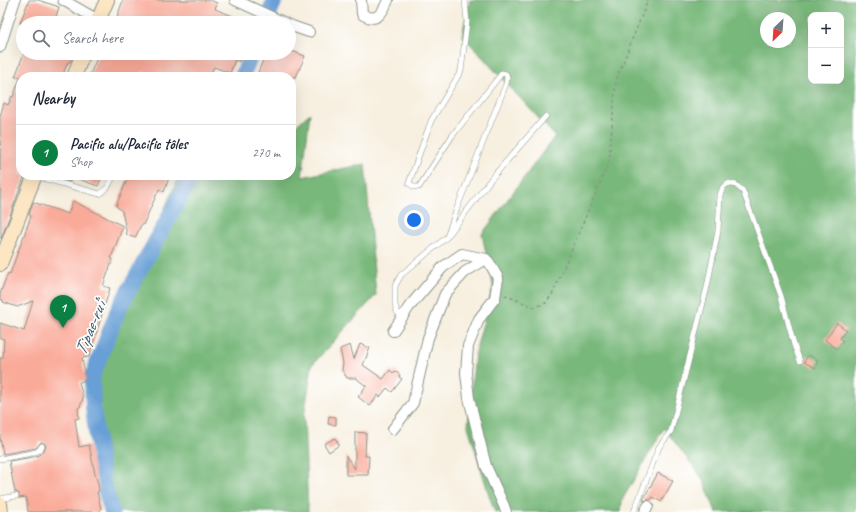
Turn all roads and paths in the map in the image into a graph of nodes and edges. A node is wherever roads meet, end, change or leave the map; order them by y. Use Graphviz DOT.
graph roads {
  1 [pos="15,0"];
  2 [pos="63,0"];
  3 [pos="108,0"];
  4 [pos="235,0"];
  5 [pos="361,0"];
  6 [pos="388,0"];
  7 [pos="465,0"];
  8 [pos="648,0"];
  9 [pos="254,4"];
  10 [pos="88,16"];
  11 [pos="101,16"];
  12 [pos="269,16"];
  13 [pos="296,27"];
  14 [pos="309,32"];
  15 [pos="0,47"];
  16 [pos="81,60"];
  17 [pos="78,72"];
  18 [pos="546,116"];
  19 [pos="32,180"];
  20 [pos="51,180"];
  21 [pos="111,180"];
  22 [pos="447,237"];
  23 [pos="486,259"];
  24 [pos="0,264"];
  25 [pos="496,291"];
  26 [pos="403,317"];
  27 [pos="394,331"];
  28 [pos="800,361"];
  29 [pos="393,429"];
  30 [pos="42,446"];
  31 [pos="0,459"];
  32 [pos="16,496"];
  33 [pos="0,499"];
  34 [pos="0,504"];
  35 [pos="1,512"];
  36 [pos="506,512"];
  37 [pos="634,512"];
  1 -- 15 [label="street"];
  2 -- 10 [label="street"];
  3 -- 11 [label="main road"];
  4 -- 9 [label="street"];
  5 -- 6 [label="street"];
  7 -- 22 [label="lane"];
  8 -- 25 [label="path"];
  9 -- 12 [label="street"];
  13 -- 14 [label="street"];
  16 -- 17 [label="main road"];
  18 -- 22 [label="lane"];
  19 -- 24 [label="main road"];
  20 -- 21 [label="lane"];
  22 -- 26 [label="lane"];
  23 -- 25 [label="street"];
  23 -- 26 [label="street"];
  23 -- 29 [label="street"];
  25 -- 36 [label="street"];
  26 -- 27 [label="street"];
  28 -- 37 [label="lane"];
  30 -- 31 [label="lane"];
  32 -- 33 [label="lane"];
  34 -- 35 [label="main road"];
}
